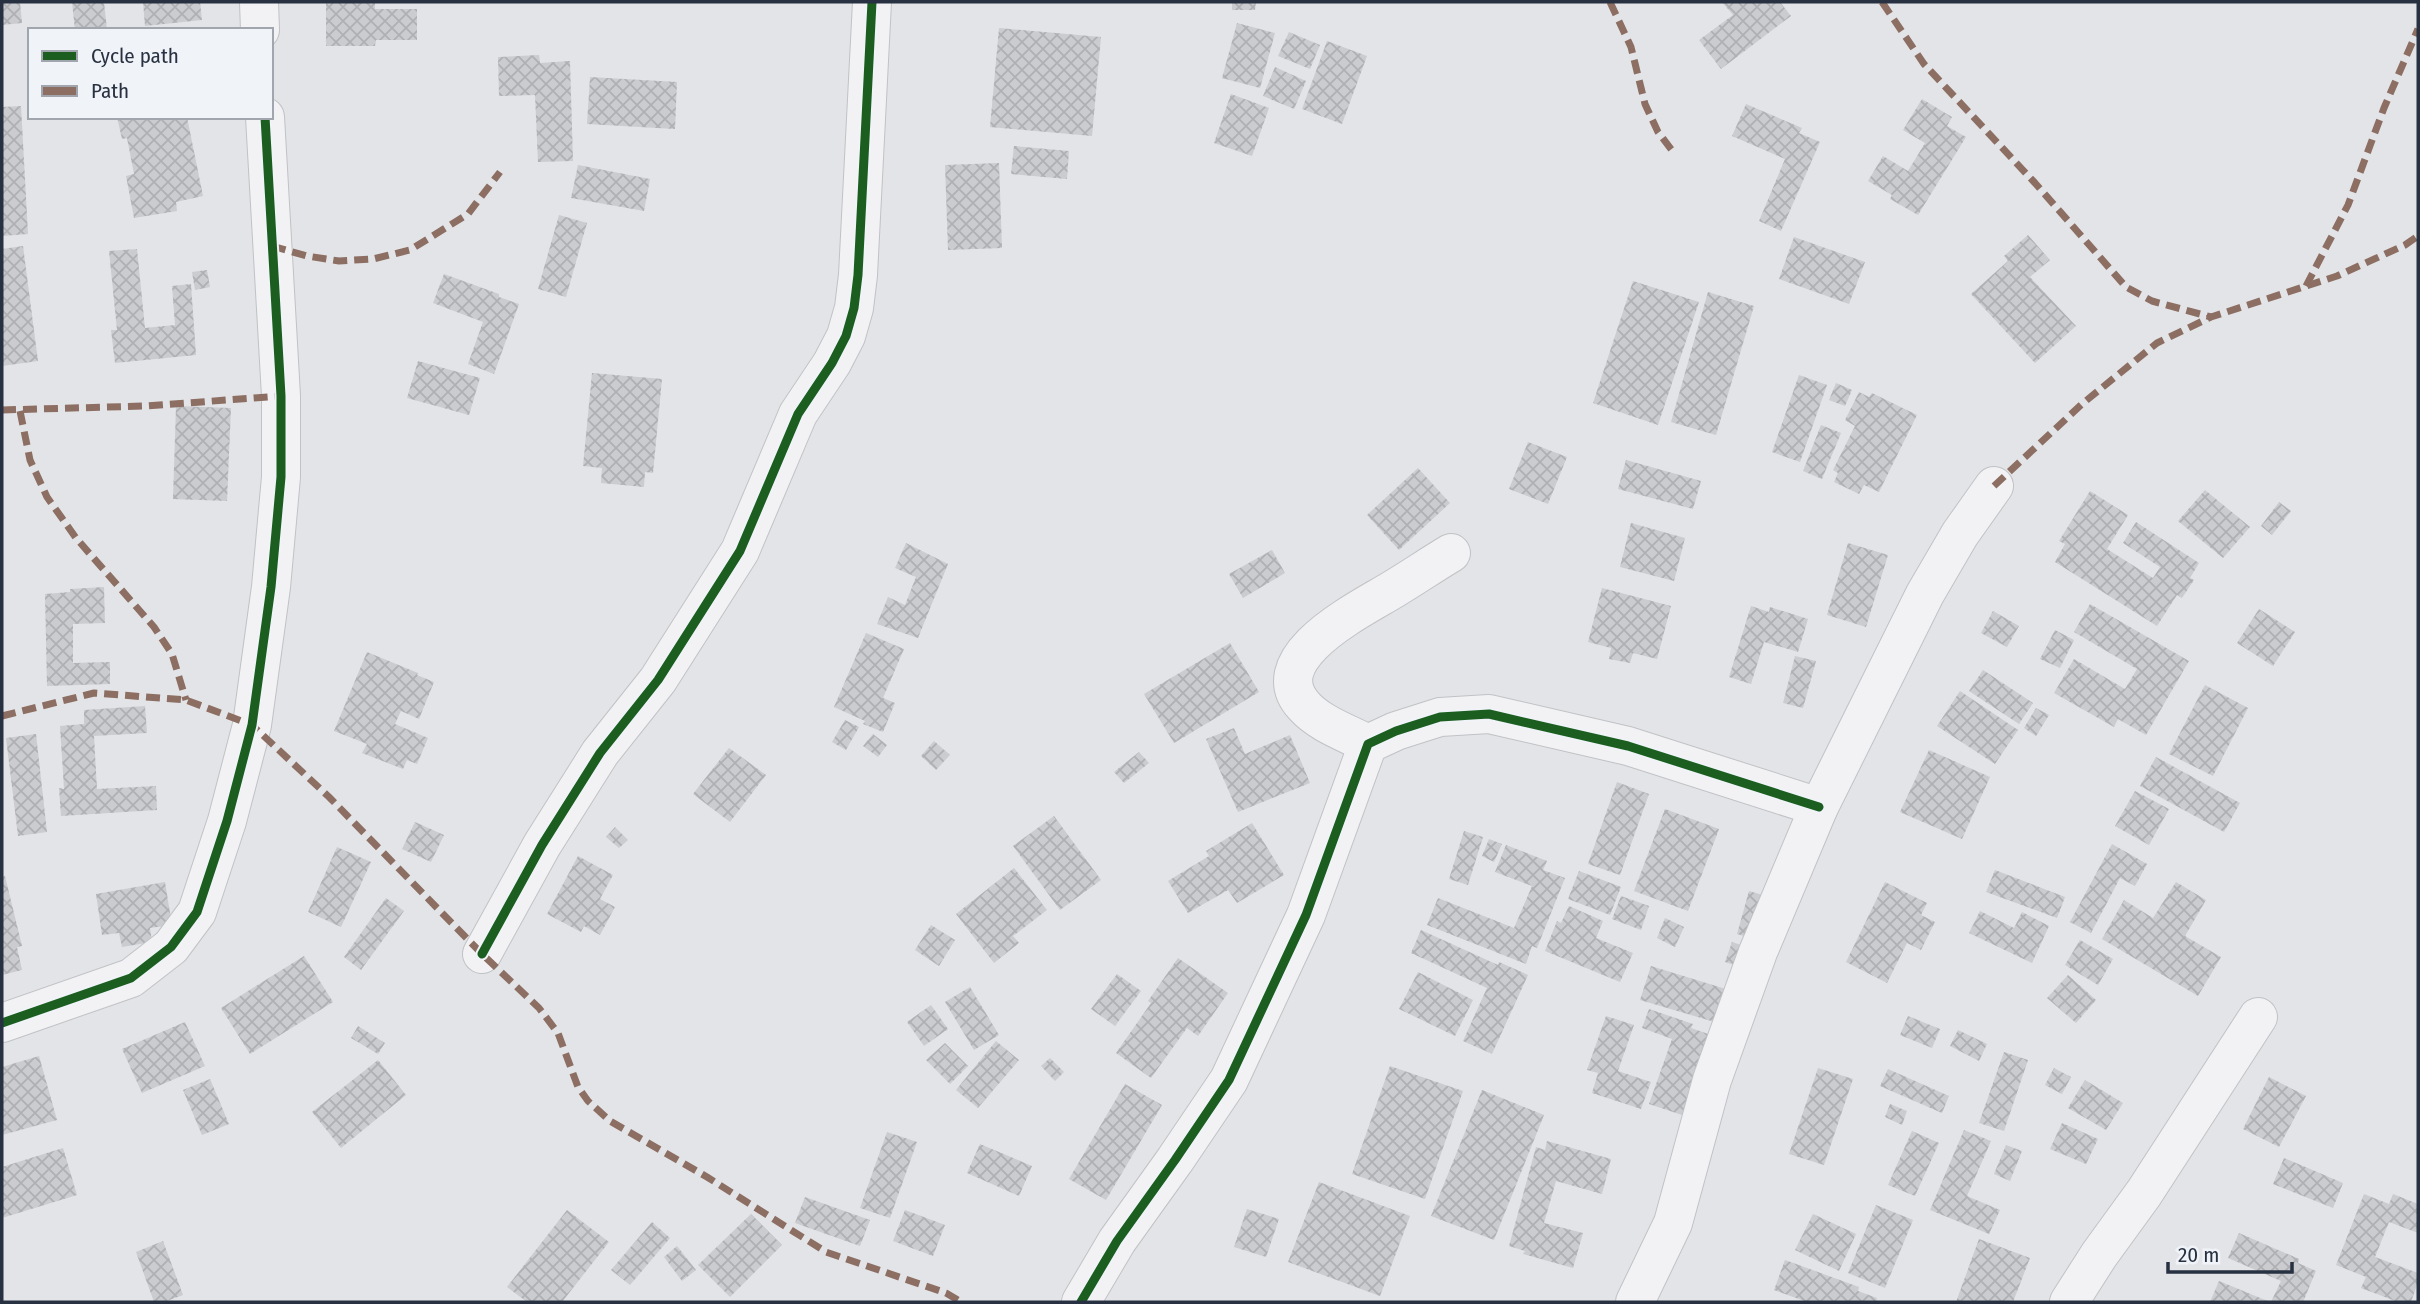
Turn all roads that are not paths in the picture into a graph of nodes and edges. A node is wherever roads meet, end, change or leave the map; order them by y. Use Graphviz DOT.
graph roads {
  1 [pos="258,2"];
  2 [pos="872,2"];
  3 [pos="260,28"];
  4 [pos="265,119"];
  5 [pos="1994,486"];
  6 [pos="1451,553"];
  7 [pos="1368,744"];
  8 [pos="1819,807"];
  9 [pos="482,954"];
  10 [pos="2258,1017"];
  11 [pos="2,1023"];
  12 [pos="1081,1302"];
  13 [pos="1635,1302"];
  14 [pos="2069,1302"];
  1 -- 3 [label="street"];
  2 -- 9 [label="street"];
  4 -- 11 [label="street"];
  5 -- 8 [label="street"];
  6 -- 7 [label="street"];
  7 -- 8 [label="street"];
  7 -- 12 [label="street"];
  8 -- 13 [label="street"];
  10 -- 14 [label="street"];
}
